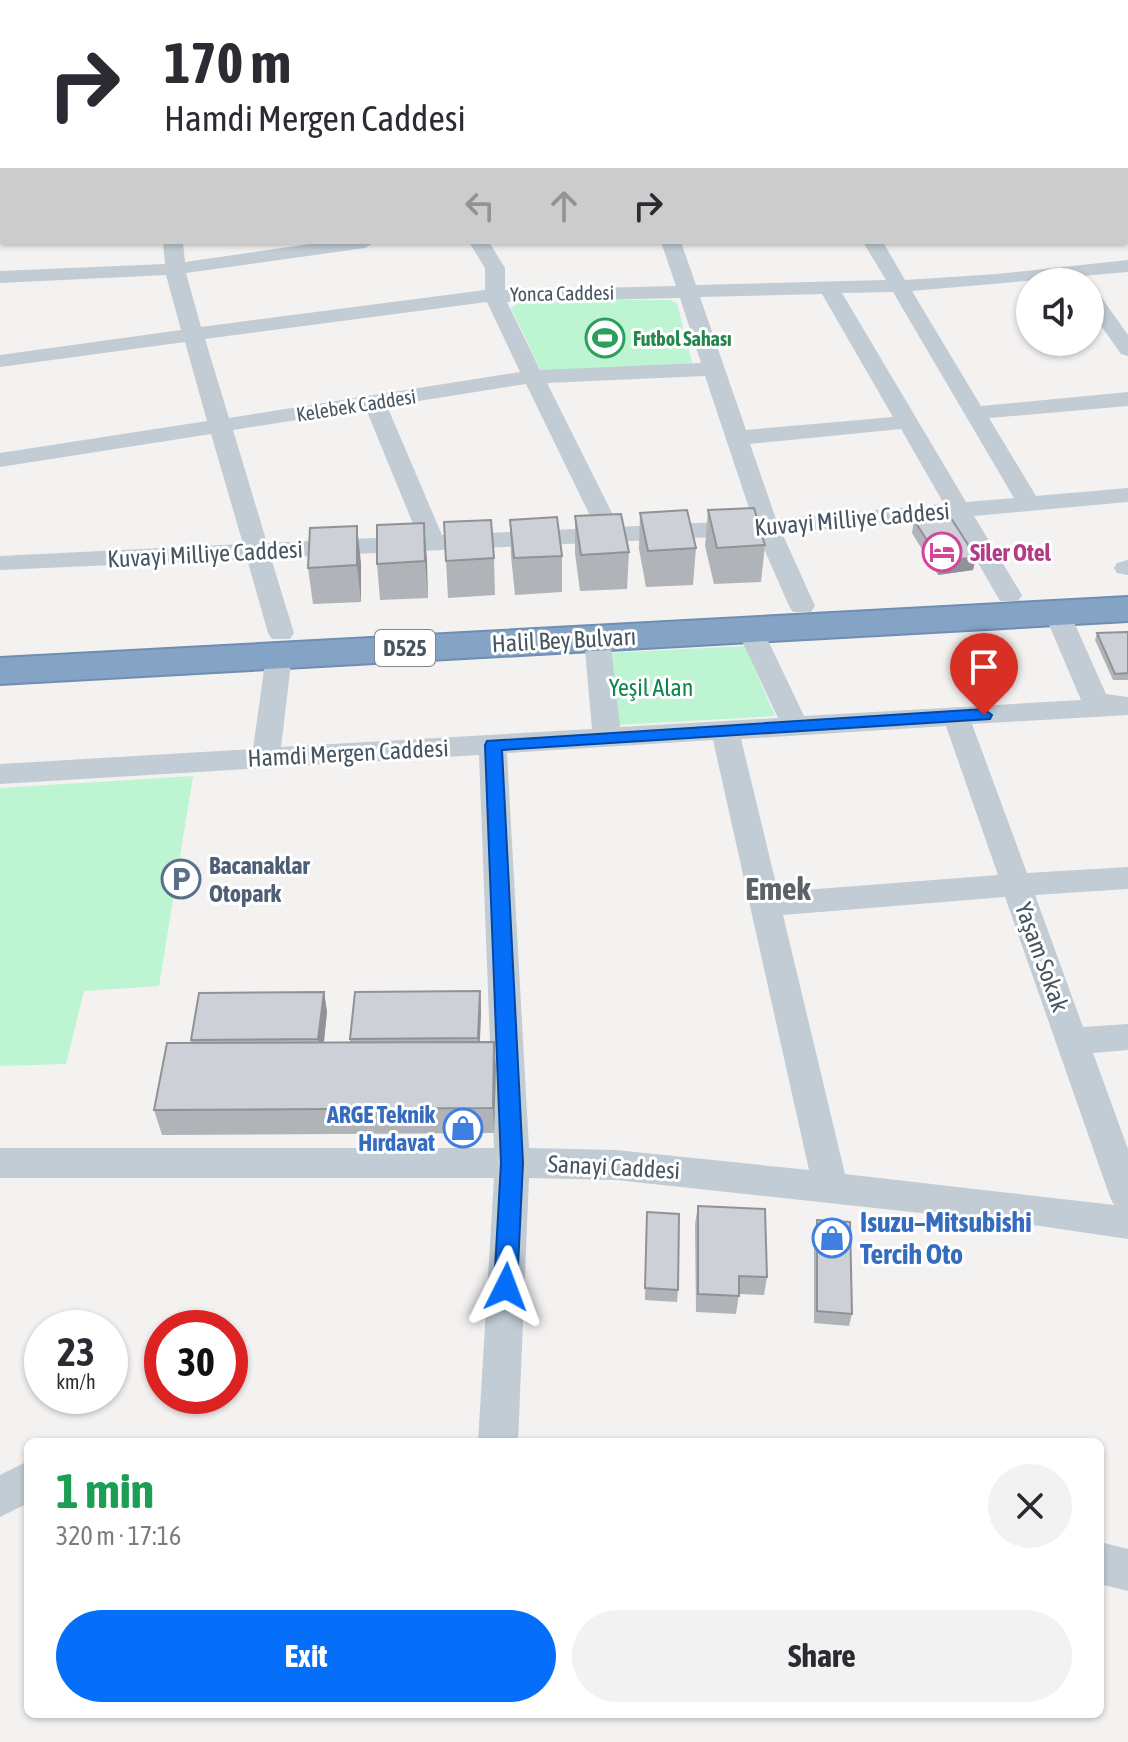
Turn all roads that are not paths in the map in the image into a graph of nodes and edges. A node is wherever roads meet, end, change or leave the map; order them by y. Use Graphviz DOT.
graph roads {
  1 [pos="173,244"];
  2 [pos="351,244"];
  3 [pos="480,244"];
  4 [pos="672,244"];
  5 [pos="874,244"];
  6 [pos="1128,266"];
  7 [pos="174,269"];
  8 [pos="1104,271"];
  9 [pos="0,277"];
  10 [pos="1016,280"];
  11 [pos="900,286"];
  12 [pos="829,288"];
  13 [pos="687,290"];
  14 [pos="495,294"];
  15 [pos="1128,315"];
  16 [pos="1105,317"];
  17 [pos="193,335"];
  18 [pos="1128,350"];
  19 [pos="0,361"];
  20 [pos="714,369"];
  21 [pos="532,377"];
  22 [pos="1128,399"];
  23 [pos="374,402"];
  24 [pos="974,413"];
  25 [pos="907,422"];
  26 [pos="220,426"];
  27 [pos="737,438"];
  28 [pos="0,460"];
  29 [pos="1128,495"];
  30 [pos="1029,504"];
  31 [pos="959,510"];
  32 [pos="767,527"];
  33 [pos="611,534"];
  34 [pos="433,543"];
  35 [pos="257,552"];
  36 [pos="0,563"];
  37 [pos="1127,575"];
  38 [pos="1009,595"];
  39 [pos="802,606"];
  40 [pos="1128,609"];
  41 [pos="1057,613"];
  42 [pos="750,630"];
  43 [pos="597,638"];
  44 [pos="280,644"];
  45 [pos="0,646"];
  46 [pos="0,671"];
  47 [pos="1128,706"];
  48 [pos="956,717"];
  49 [pos="795,726"];
  50 [pos="725,730"];
  51 [pos="607,738"];
  52 [pos="493,745"];
  53 [pos="266,758"];
  54 [pos="0,774"];
  55 [pos="1128,878"];
  56 [pos="1016,884"];
  57 [pos="765,905"];
  58 [pos="1128,1037"];
  59 [pos="1072,1041"];
  60 [pos="0,1163"];
  61 [pos="512,1163"];
  62 [pos="830,1187"];
  63 [pos="1128,1197"];
  64 [pos="1128,1223"];
  65 [pos="498,1438"];
  66 [pos="24,1483"];
  67 [pos="0,1497"];
  68 [pos="1104,1564"];
  69 [pos="1128,1570"];
  1 -- 7 [label="street"];
  2 -- 7 [label="street"];
  3 -- 14 [label="street"];
  4 -- 13 [label="street"];
  5 -- 11 [label="street"];
  6 -- 8 [label="street, Yonca Caddesi"];
  7 -- 9 [label="street"];
  7 -- 17 [label="street"];
  10 -- 11 [label="street, Yonca Caddesi"];
  11 -- 12 [label="street, Yonca Caddesi"];
  11 -- 24 [label="street"];
  12 -- 13 [label="street, Yonca Caddesi"];
  12 -- 25 [label="street"];
  13 -- 14 [label="street, Yonca Caddesi"];
  13 -- 20 [label="street"];
  14 -- 17 [label="street, Yonca Caddesi"];
  14 -- 21 [label="street"];
  15 -- 16 [label="street"];
  16 -- 18 [label="street"];
  17 -- 19 [label="street, Yonca Caddesi"];
  17 -- 26 [label="street"];
  20 -- 21 [label="street, Kelebek Caddesi"];
  20 -- 27 [label="street"];
  21 -- 23 [label="street, Kelebek Caddesi"];
  21 -- 33 [label="street"];
  22 -- 24 [label="street"];
  23 -- 26 [label="street, Kelebek Caddesi"];
  23 -- 34 [label="street"];
  24 -- 30 [label="street"];
  25 -- 27 [label="street"];
  25 -- 31 [label="street"];
  26 -- 28 [label="street, Kelebek Caddesi"];
  26 -- 35 [label="street"];
  27 -- 32 [label="street"];
  29 -- 30 [label="street, Kuvayi Milliye Caddesi"];
  30 -- 31 [label="street, Kuvayi Milliye Caddesi"];
  31 -- 32 [label="street, Kuvayi Milliye Caddesi"];
  31 -- 38 [label="street"];
  32 -- 33 [label="street, Kuvayi Milliye Caddesi"];
  32 -- 39 [label="street"];
  33 -- 34 [label="street, Kuvayi Milliye Caddesi"];
  34 -- 35 [label="street, Kuvayi Milliye Caddesi"];
  35 -- 36 [label="street, Kuvayi Milliye Caddesi"];
  35 -- 44 [label="street"];
  37 -- 38 [label="highway, Halil Bey Bulvarı / D525"];
  38 -- 39 [label="highway, Halil Bey Bulvarı / D525"];
  39 -- 44 [label="highway, Halil Bey Bulvarı / D525"];
  40 -- 41 [label="highway, Halil Bey Bulvarı / D525"];
  41 -- 42 [label="highway, Halil Bey Bulvarı / D525"];
  41 -- 47 [label="street"];
  42 -- 43 [label="highway, Halil Bey Bulvarı / D525"];
  42 -- 49 [label="street"];
  43 -- 44 [label="highway, Halil Bey Bulvarı / D525"];
  43 -- 51 [label="street"];
  44 -- 45 [label="highway, Halil Bey Bulvarı / D525"];
  44 -- 46 [label="highway, Halil Bey Bulvarı / D525"];
  44 -- 53 [label="street"];
  47 -- 48 [label="street, Hamdi Mergen Caddesi"];
  48 -- 49 [label="street, Hamdi Mergen Caddesi"];
  48 -- 56 [label="street, Yaşam Sokak"];
  49 -- 50 [label="street, Hamdi Mergen Caddesi"];
  50 -- 51 [label="street, Hamdi Mergen Caddesi"];
  50 -- 57 [label="street"];
  51 -- 52 [label="street, Hamdi Mergen Caddesi"];
  52 -- 53 [label="street, Hamdi Mergen Caddesi"];
  52 -- 61 [label="street"];
  53 -- 54 [label="street, Hamdi Mergen Caddesi"];
  55 -- 56 [label="street"];
  56 -- 57 [label="street"];
  56 -- 59 [label="street, Yaşam Sokak"];
  57 -- 62 [label="street"];
  58 -- 59 [label="street"];
  59 -- 63 [label="street, Yaşam Sokak"];
  60 -- 61 [label="street, Sanayi Caddesi"];
  61 -- 62 [label="street, Sanayi Caddesi"];
  61 -- 65 [label="street"];
  62 -- 64 [label="street, Sanayi Caddesi"];
  66 -- 67 [label="street"];
  68 -- 69 [label="street"];
}
